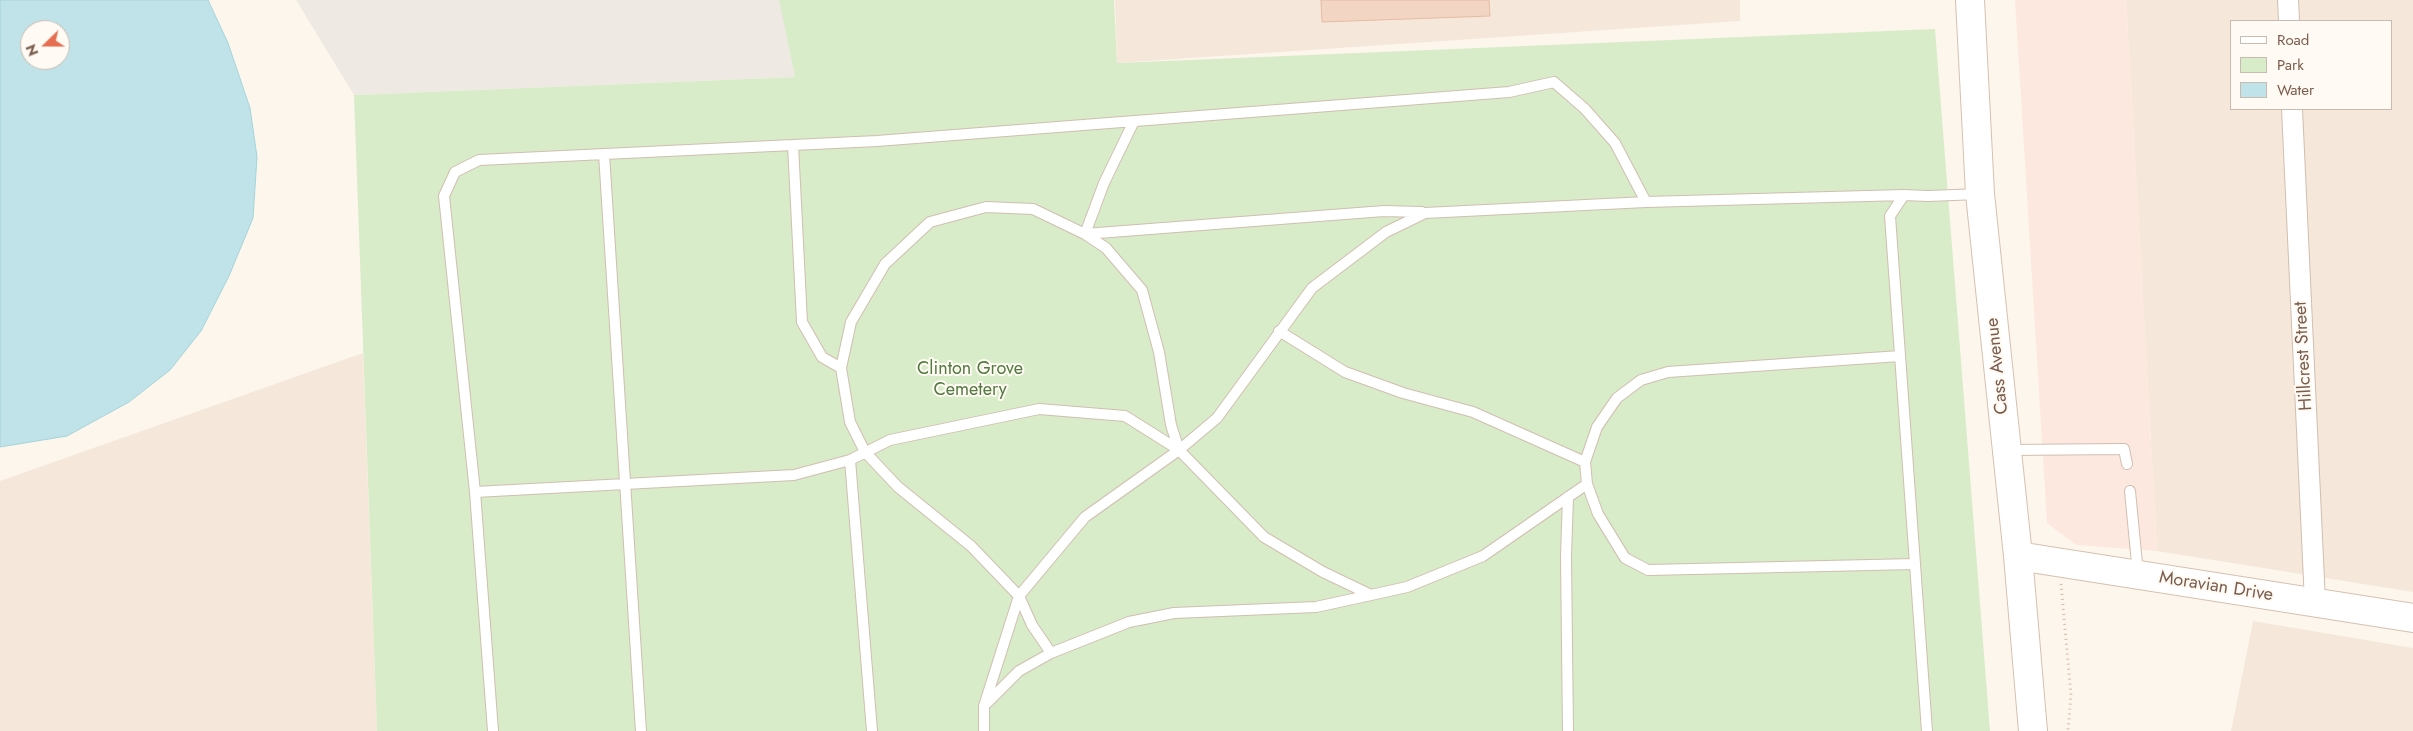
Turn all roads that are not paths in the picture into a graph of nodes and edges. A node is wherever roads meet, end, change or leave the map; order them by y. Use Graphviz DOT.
graph roads {
  1 [pos="1970,0"];
  2 [pos="2288,0"];
  3 [pos="2289,20"];
  4 [pos="2292,110"];
  5 [pos="1134,122"];
  6 [pos="793,145"];
  7 [pos="604,154"];
  8 [pos="1904,194"];
  9 [pos="1980,194"];
  10 [pos="1646,202"];
  11 [pos="1425,212"];
  12 [pos="1086,234"];
  13 [pos="1279,331"];
  14 [pos="1900,356"];
  15 [pos="841,368"];
  16 [pos="1180,450"];
  17 [pos="2007,450"];
  18 [pos="865,452"];
  19 [pos="850,460"];
  20 [pos="1585,462"];
  21 [pos="2127,464"];
  22 [pos="627,484"];
  23 [pos="1587,484"];
  24 [pos="2130,491"];
  25 [pos="475,492"];
  26 [pos="1568,497"];
  27 [pos="2018,556"];
  28 [pos="1915,564"];
  29 [pos="2138,574"];
  30 [pos="1019,596"];
  31 [pos="1371,596"];
  32 [pos="2314,602"];
  33 [pos="2413,618"];
  34 [pos="1051,653"];
  35 [pos="984,706"];
  36 [pos="493,731"];
  37 [pos="641,731"];
  38 [pos="872,731"];
  39 [pos="984,731"];
  40 [pos="1568,731"];
  41 [pos="1927,731"];
  42 [pos="2033,731"];
  1 -- 9 [label="main road, Cass Avenue"];
  2 -- 3 [label="street"];
  4 -- 32 [label="street, Hillcrest Street"];
  5 -- 6 [label="lane"];
  5 -- 10 [label="lane"];
  5 -- 12 [label="lane"];
  6 -- 7 [label="lane"];
  6 -- 15 [label="lane"];
  7 -- 22 [label="lane"];
  7 -- 25 [label="lane"];
  8 -- 9 [label="lane"];
  8 -- 10 [label="lane"];
  8 -- 14 [label="lane"];
  9 -- 17 [label="main road, Cass Avenue"];
  10 -- 11 [label="lane"];
  11 -- 12 [label="lane"];
  11 -- 13 [label="lane"];
  12 -- 15 [label="lane"];
  12 -- 16 [label="lane"];
  13 -- 16 [label="lane"];
  13 -- 20 [label="lane"];
  14 -- 20 [label="lane"];
  14 -- 28 [label="lane"];
  15 -- 18 [label="lane"];
  16 -- 18 [label="lane"];
  16 -- 30 [label="lane"];
  16 -- 31 [label="lane"];
  17 -- 21 [label="lane"];
  17 -- 27 [label="main road, Cass Avenue"];
  18 -- 19 [label="lane"];
  18 -- 30 [label="lane"];
  19 -- 22 [label="lane"];
  19 -- 38 [label="lane"];
  20 -- 23 [label="lane"];
  22 -- 25 [label="lane"];
  22 -- 37 [label="lane"];
  23 -- 26 [label="lane"];
  23 -- 28 [label="lane"];
  24 -- 29 [label="lane"];
  25 -- 36 [label="lane"];
  26 -- 31 [label="lane"];
  26 -- 40 [label="lane"];
  27 -- 29 [label="main road, Moravian Drive"];
  27 -- 42 [label="main road, Cass Avenue"];
  28 -- 41 [label="lane"];
  29 -- 32 [label="main road, Moravian Drive"];
  30 -- 34 [label="lane"];
  30 -- 35 [label="lane"];
  31 -- 34 [label="lane"];
  32 -- 33 [label="main road, Moravian Drive"];
  34 -- 35 [label="lane"];
  35 -- 39 [label="lane"];
}
